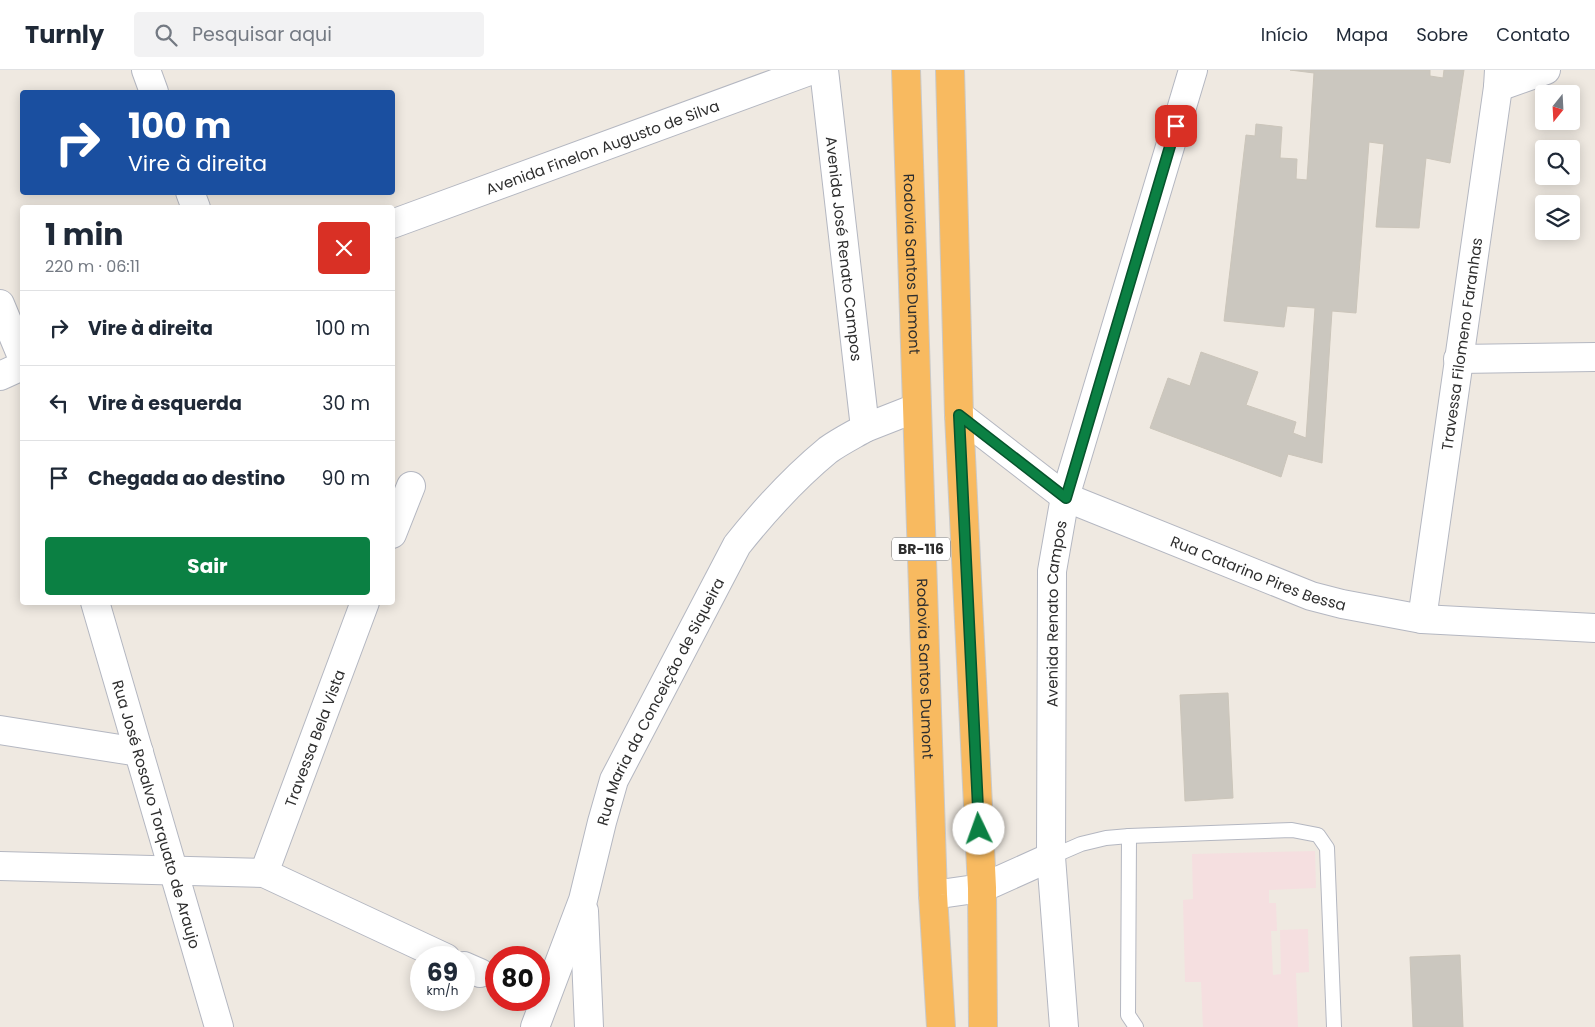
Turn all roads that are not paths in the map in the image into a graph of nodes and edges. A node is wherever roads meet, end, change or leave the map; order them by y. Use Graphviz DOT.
graph roads {
  1 [pos="146,70"];
  2 [pos="812,70"];
  3 [pos="824,70"];
  4 [pos="906,70"];
  5 [pos="950,70"];
  6 [pos="1193,70"];
  7 [pos="1546,70"];
  8 [pos="1499,78"];
  9 [pos="153,90"];
  10 [pos="395,223"];
  11 [pos="0,304"];
  12 [pos="20,352"];
  13 [pos="1595,357"];
  14 [pos="1458,359"];
  15 [pos="20,367"];
  16 [pos="0,376"];
  17 [pos="916,408"];
  18 [pos="959,415"];
  19 [pos="865,428"];
  20 [pos="411,486"];
  21 [pos="1066,498"];
  22 [pos="395,526"];
  23 [pos="96,605"];
  24 [pos="356,608"];
  25 [pos="1422,618"];
  26 [pos="1595,628"];
  27 [pos="0,730"];
  28 [pos="139,752"];
  29 [pos="1129,836"];
  30 [pos="1051,857"];
  31 [pos="0,866"];
  32 [pos="174,872"];
  33 [pos="264,873"];
  34 [pos="982,888"];
  35 [pos="933,895"];
  36 [pos="584,900"];
  37 [pos="420,946"];
  38 [pos="219,1027"];
  39 [pos="535,1027"];
  40 [pos="589,1027"];
  41 [pos="941,1027"];
  42 [pos="983,1027"];
  43 [pos="1064,1027"];
  44 [pos="1136,1027"];
  45 [pos="1334,1027"];
  1 -- 9 [label="street"];
  2 -- 10 [label="street, Avenida Finelon Augusto de Silva"];
  3 -- 19 [label="street, Avenida José Renato Campos"];
  4 -- 17 [label="highway, Rodovia Santos Dumont / BR-116"];
  5 -- 18 [label="highway, BR-116"];
  6 -- 21 [label="street, Avenida Renato Campos"];
  7 -- 8 [label="street"];
  8 -- 14 [label="street, Travessa Filomeno Faranhas"];
  11 -- 12 [label="street"];
  13 -- 14 [label="street"];
  14 -- 25 [label="street, Travessa Filomeno Faranhas"];
  15 -- 16 [label="street"];
  17 -- 19 [label="street, Rua Maria da Conceição de Siqueira"];
  17 -- 35 [label="highway, Rodovia Santos Dumont / BR-116"];
  18 -- 21 [label="street, Rua Catarino Pires Bessa"];
  18 -- 34 [label="highway, BR-116"];
  19 -- 36 [label="street, Rua Maria da Conceição de Siqueira"];
  20 -- 22 [label="street"];
  21 -- 25 [label="street, Rua Catarino Pires Bessa"];
  21 -- 30 [label="street, Avenida Renato Campos"];
  23 -- 28 [label="street, Rua José Rosalvo Torquato de Araujo"];
  24 -- 33 [label="street, Travessa Bela Vista"];
  25 -- 26 [label="street, Rua Catarino Pires Bessa"];
  27 -- 28 [label="street"];
  28 -- 32 [label="street, Rua José Rosalvo Torquato de Araujo"];
  29 -- 30 [label="lane"];
  29 -- 44 [label="lane"];
  29 -- 45 [label="lane"];
  30 -- 34 [label="street"];
  30 -- 43 [label="street, Avenida Renato Campos"];
  31 -- 32 [label="street"];
  32 -- 33 [label="street"];
  32 -- 38 [label="street, Rua José Rosalvo Torquato de Araujo"];
  33 -- 37 [label="street"];
  34 -- 35 [label="street"];
  34 -- 42 [label="highway, BR-116"];
  35 -- 41 [label="highway, Rodovia Santos Dumont / BR-116"];
  36 -- 39 [label="street, Rua Maria da Conceição de Siqueira"];
  36 -- 40 [label="street"];
}
